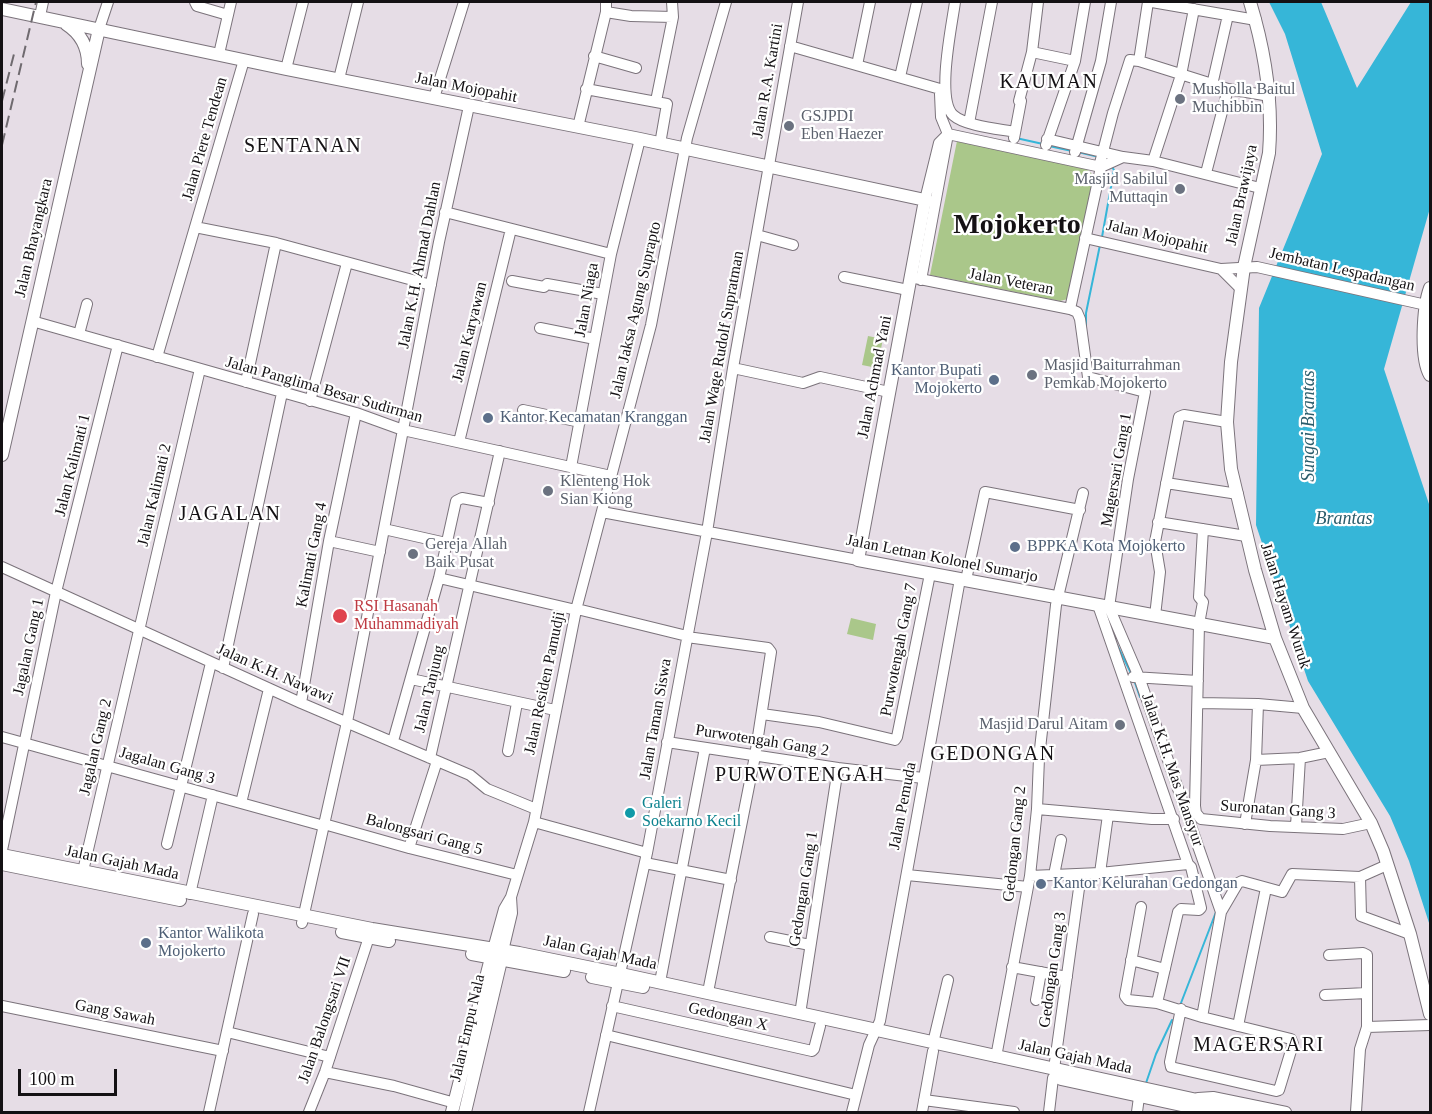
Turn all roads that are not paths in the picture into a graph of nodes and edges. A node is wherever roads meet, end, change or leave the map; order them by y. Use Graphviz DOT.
graph roads {
  1 [pos="43,2"];
  2 [pos="108,2"];
  3 [pos="195,2"];
  4 [pos="231,2"];
  5 [pos="303,2"];
  6 [pos="358,2"];
  7 [pos="464,2"];
  8 [pos="672,2"];
  9 [pos="726,2"];
  10 [pos="798,2"];
  11 [pos="870,2"];
  12 [pos="917,2"];
  13 [pos="950,2"];
  14 [pos="955,2"];
  15 [pos="992,2"];
  16 [pos="1038,2"];
  17 [pos="1085,2"];
  18 [pos="1111,2"];
  19 [pos="1150,2"];
  20 [pos="1250,2"];
  21 [pos="1177,4"];
  22 [pos="4,6"];
  23 [pos="1207,6"];
  24 [pos="606,7"];
  25 [pos="1194,9"];
  26 [pos="228,15"];
  27 [pos="1228,15"];
  28 [pos="40,16"];
  29 [pos="673,17"];
  30 [pos="61,20"];
  31 [pos="1256,20"];
  32 [pos="99,29"];
  33 [pos="790,46"];
  34 [pos="1032,52"];
  35 [pos="219,54"];
  36 [pos="594,56"];
  37 [pos="244,60"];
  38 [pos="1075,61"];
  39 [pos="1139,61"];
  40 [pos="857,65"];
  41 [pos="636,68"];
  42 [pos="286,69"];
  43 [pos="1181,75"];
  44 [pos="900,77"];
  45 [pos="87,78"];
  46 [pos="339,79"];
  47 [pos="1212,85"];
  48 [pos="586,89"];
  49 [pos="940,89"];
  50 [pos="1228,89"];
  51 [pos="1270,96"];
  52 [pos="434,98"];
  53 [pos="656,101"];
  54 [pos="469,106"];
  55 [pos="969,123"];
  56 [pos="578,127"];
  57 [pos="948,134"];
  58 [pos="1014,138"];
  59 [pos="640,139"];
  60 [pos="660,144"];
  61 [pos="1046,146"];
  62 [pos="685,149"];
  63 [pos="1075,152"];
  64 [pos="1106,161"];
  65 [pos="1153,161"];
  66 [pos="768,167"];
  67 [pos="1206,173"];
  68 [pos="1260,188"];
  69 [pos="930,201"];
  70 [pos="445,212"];
  71 [pos="195,227"];
  72 [pos="511,228"];
  73 [pos="757,235"];
  74 [pos="1090,239"];
  75 [pos="276,243"];
  76 [pos="793,245"];
  77 [pos="611,254"];
  78 [pos="347,262"];
  79 [pos="1252,268"];
  80 [pos="1221,269"];
  81 [pos="844,277"];
  82 [pos="512,281"];
  83 [pos="913,282"];
  84 [pos="431,285"];
  85 [pos="1431,288"];
  86 [pos="1241,289"];
  87 [pos="603,294"];
  88 [pos="87,304"];
  89 [pos="1423,307"];
  90 [pos="1073,310"];
  91 [pos="32,321"];
  92 [pos="540,328"];
  93 [pos="79,334"];
  94 [pos="595,339"];
  95 [pos="1429,339"];
  96 [pos="118,345"];
  97 [pos="157,357"];
  98 [pos="733,368"];
  99 [pos="200,369"];
  100 [pos="1431,375"];
  101 [pos="246,382"];
  102 [pos="889,392"];
  103 [pos="282,393"];
  104 [pos="310,401"];
  105 [pos="524,410"];
  106 [pos="356,413"];
  107 [pos="1225,421"];
  108 [pos="580,422"];
  109 [pos="404,430"];
  110 [pos="459,442"];
  111 [pos="500,451"];
  112 [pos="2,455"];
  113 [pos="571,467"];
  114 [pos="611,476"];
  115 [pos="1166,483"];
  116 [pos="1083,493"];
  117 [pos="1238,495"];
  118 [pos="489,503"];
  119 [pos="1080,510"];
  120 [pos="602,512"];
  121 [pos="1158,522"];
  122 [pos="384,529"];
  123 [pos="1203,529"];
  124 [pos="707,532"];
  125 [pos="1246,536"];
  126 [pos="329,541"];
  127 [pos="446,543"];
  128 [pos="380,552"];
  129 [pos="858,560"];
  130 [pos="2,567"];
  131 [pos="930,574"];
  132 [pos="439,578"];
  133 [pos="963,580"];
  134 [pos="469,585"];
  135 [pos="56,592"];
  136 [pos="1059,598"];
  137 [pos="1106,605"];
  138 [pos="576,610"];
  139 [pos="1156,613"];
  140 [pos="1199,624"];
  141 [pos="139,629"];
  142 [pos="687,637"];
  143 [pos="1275,638"];
  144 [pos="211,663"];
  145 [pos="223,668"];
  146 [pos="1132,677"];
  147 [pos="411,679"];
  148 [pos="1198,681"];
  149 [pos="447,687"];
  150 [pos="269,689"];
  151 [pos="301,703"];
  152 [pos="517,703"];
  153 [pos="1198,703"];
  154 [pos="1258,704"];
  155 [pos="1303,708"];
  156 [pos="555,710"];
  157 [pos="762,714"];
  158 [pos="347,722"];
  159 [pos="1152,730"];
  160 [pos="2,737"];
  161 [pos="393,741"];
  162 [pos="667,742"];
  163 [pos="24,743"];
  164 [pos="705,748"];
  165 [pos="508,751"];
  166 [pos="1329,752"];
  167 [pos="755,756"];
  168 [pos="1300,758"];
  169 [pos="433,759"];
  170 [pos="1256,759"];
  171 [pos="107,765"];
  172 [pos="838,768"];
  173 [pos="923,778"];
  174 [pos="180,785"];
  175 [pos="213,795"];
  176 [pos="241,803"];
  177 [pos="1037,809"];
  178 [pos="536,810"];
  179 [pos="1108,815"];
  180 [pos="1174,819"];
  181 [pos="534,822"];
  182 [pos="1371,823"];
  183 [pos="1245,824"];
  184 [pos="324,825"];
  185 [pos="1296,826"];
  186 [pos="1061,840"];
  187 [pos="167,844"];
  188 [pos="410,848"];
  189 [pos="2,850"];
  190 [pos="2,855"];
  191 [pos="646,858"];
  192 [pos="2,864"];
  193 [pos="1189,865"];
  194 [pos="1387,865"];
  195 [pos="1206,869"];
  196 [pos="682,870"];
  197 [pos="83,871"];
  198 [pos="1100,873"];
  199 [pos="1082,874"];
  200 [pos="517,875"];
  201 [pos="1054,875"];
  202 [pos="907,876"];
  203 [pos="1360,877"];
  204 [pos="731,880"];
  205 [pos="1029,881"];
  206 [pos="1266,888"];
  207 [pos="190,894"];
  208 [pos="1142,907"];
  209 [pos="246,910"];
  210 [pos="1221,912"];
  211 [pos="303,920"];
  212 [pos="1410,934"];
  213 [pos="369,937"];
  214 [pos="770,937"];
  215 [pos="810,945"];
  216 [pos="497,954"];
  217 [pos="1329,955"];
  218 [pos="1131,960"];
  219 [pos="1012,967"];
  220 [pos="1165,969"];
  221 [pos="1041,972"];
  222 [pos="1067,976"];
  223 [pos="619,978"];
  224 [pos="948,980"];
  225 [pos="660,982"];
  226 [pos="708,992"];
  227 [pos="1367,993"];
  228 [pos="1325,995"];
  229 [pos="1036,1000"];
  230 [pos="1157,1003"];
  231 [pos="2,1006"];
  232 [pos="612,1006"];
  233 [pos="1181,1010"];
  234 [pos="800,1014"];
  235 [pos="1431,1014"];
  236 [pos="1202,1017"];
  237 [pos="1431,1025"];
  238 [pos="820,1026"];
  239 [pos="1238,1026"];
  240 [pos="1367,1027"];
  241 [pos="227,1032"];
  242 [pos="874,1034"];
  243 [pos="606,1035"];
  244 [pos="934,1045"];
  245 [pos="223,1051"];
  246 [pos="330,1057"];
  247 [pos="996,1057"];
  248 [pos="325,1072"];
  249 [pos="1054,1073"];
  250 [pos="1231,1081"];
  251 [pos="856,1095"];
  252 [pos="1139,1097"];
  253 [pos="1226,1099"];
  254 [pos="924,1100"];
  255 [pos="1186,1103"];
  256 [pos="454,1108"];
  257 [pos="1165,1108"];
  258 [pos="1209,1112"];
  259 [pos="209,1113"];
  260 [pos="309,1113"];
  261 [pos="465,1113"];
  262 [pos="589,1113"];
  263 [pos="852,1113"];
  264 [pos="922,1113"];
  265 [pos="1014,1113"];
  266 [pos="1049,1113"];
  267 [pos="1137,1113"];
  268 [pos="1252,1113"];
  269 [pos="1286,1113"];
  270 [pos="1356,1113"];
  1 -- 28 [label="street"];
  2 -- 32 [label="street"];
  3 -- 26 [label="street"];
  4 -- 26 [label="street"];
  5 -- 42 [label="street"];
  6 -- 46 [label="street"];
  7 -- 52 [label="street"];
  8 -- 29 [label="street"];
  9 -- 62 [label="street, Jalan Jaksa Agung Suprapto"];
  10 -- 33 [label="street, Jalan R.A. Kartini"];
  11 -- 40 [label="street"];
  12 -- 44 [label="street"];
  13 -- 49 [label="street"];
  14 -- 55 [label="street"];
  15 -- 55 [label="street"];
  16 -- 34 [label="street"];
  17 -- 38 [label="street"];
  18 -- 63 [label="street"];
  19 -- 21 [label="street"];
  19 -- 39 [label="street"];
  20 -- 31 [label="main road, Jalan Brawijaya"];
  21 -- 25 [label="street"];
  22 -- 28 [label="main road, Jalan Mojopahit"];
  23 -- 25 [label="street"];
  23 -- 27 [label="street"];
  24 -- 29 [label="street"];
  24 -- 36 [label="street"];
  25 -- 43 [label="street"];
  26 -- 35 [label="street"];
  27 -- 31 [label="street"];
  27 -- 47 [label="street"];
  28 -- 30 [label="main road, Jalan Mojopahit"];
  29 -- 53 [label="street"];
  30 -- 32 [label="main road, Jalan Mojopahit"];
  30 -- 45 [label="main road"];
  31 -- 51 [label="main road, Jalan Brawijaya"];
  32 -- 35 [label="main road, Jalan Mojopahit"];
  32 -- 45 [label="main road, Jalan Bhayangkara"];
  33 -- 40 [label="street"];
  33 -- 66 [label="street, Jalan R.A. Kartini"];
  34 -- 38 [label="street"];
  34 -- 58 [label="street"];
  35 -- 37 [label="main road, Jalan Mojopahit"];
  36 -- 41 [label="street"];
  36 -- 48 [label="street"];
  37 -- 42 [label="main road, Jalan Mojopahit"];
  37 -- 71 [label="street, Jalan Piere Tendean"];
  38 -- 61 [label="street"];
  39 -- 43 [label="street"];
  39 -- 64 [label="street, Jalan Veteran"];
  40 -- 44 [label="street"];
  42 -- 46 [label="main road, Jalan Mojopahit"];
  43 -- 47 [label="street"];
  43 -- 65 [label="street"];
  44 -- 49 [label="street"];
  45 -- 91 [label="main road, Jalan Bhayangkara"];
  46 -- 52 [label="main road, Jalan Mojopahit"];
  47 -- 50 [label="street"];
  48 -- 53 [label="street"];
  48 -- 56 [label="street"];
  49 -- 57 [label="street"];
  50 -- 51 [label="street"];
  50 -- 67 [label="street"];
  51 -- 68 [label="main road, Jalan Brawijaya"];
  52 -- 54 [label="main road, Jalan Mojopahit"];
  53 -- 60 [label="street"];
  54 -- 56 [label="main road, Jalan Mojopahit"];
  54 -- 70 [label="street, Jalan K.H. Ahmad Dahlan"];
  55 -- 58 [label="street"];
  56 -- 59 [label="main road, Jalan Mojopahit"];
  57 -- 58 [label="street"];
  57 -- 69 [label="street"];
  58 -- 61 [label="street"];
  59 -- 60 [label="main road, Jalan Mojopahit"];
  59 -- 77 [label="street, Jalan Niaga"];
  60 -- 62 [label="main road, Jalan Mojopahit"];
  61 -- 63 [label="street"];
  61 -- 63 [label="street"];
  62 -- 66 [label="main road, Jalan Mojopahit"];
  62 -- 114 [label="street, Jalan Jaksa Agung Suprapto"];
  63 -- 64 [label="street"];
  64 -- 65 [label="street"];
  64 -- 74 [label="street, Jalan Veteran"];
  65 -- 67 [label="street"];
  66 -- 69 [label="main road, Jalan Mojopahit"];
  66 -- 73 [label="street, Jalan Wage Rudolf Supratman"];
  67 -- 68 [label="street"];
  68 -- 79 [label="main road, Jalan Brawijaya"];
  69 -- 83 [label="main road, Jalan Achmad Yani"];
  70 -- 72 [label="street"];
  70 -- 84 [label="street, Jalan K.H. Ahmad Dahlan"];
  71 -- 75 [label="street"];
  71 -- 97 [label="street, Jalan Piere Tendean"];
  72 -- 77 [label="street"];
  72 -- 110 [label="street, Jalan Karyawan"];
  73 -- 76 [label="street"];
  73 -- 98 [label="street, Jalan Wage Rudolf Supratman"];
  74 -- 80 [label="street, Jalan Mojopahit"];
  74 -- 90 [label="street, Jalan Veteran"];
  75 -- 78 [label="street"];
  75 -- 101 [label="street"];
  77 -- 87 [label="street, Jalan Niaga"];
  78 -- 84 [label="street"];
  78 -- 104 [label="street"];
  79 -- 80 [label="street, Jalan Mojopahit"];
  79 -- 86 [label="main road, Jalan Brawijaya"];
  79 -- 89 [label="street, Jembatan Lespadangan"];
  80 -- 86 [label="street, Jalan Mojopahit"];
  81 -- 83 [label="street, Jalan Veteran"];
  82 -- 87 [label="street"];
  83 -- 90 [label="street, Jalan Veteran"];
  83 -- 102 [label="main road, Jalan Achmad Yani"];
  84 -- 109 [label="street, Jalan K.H. Ahmad Dahlan"];
  85 -- 89 [label="main road"];
  86 -- 107 [label="main road, Jalan Hayam Wuruk"];
  87 -- 94 [label="street, Jalan Niaga"];
  88 -- 93 [label="street"];
  89 -- 95 [label="main road"];
  90 -- 137 [label="street, Magersari Gang 1"];
  91 -- 93 [label="street, Jalan Panglima Besar Sudirman"];
  91 -- 112 [label="main road, Jalan Bhayangkara"];
  92 -- 94 [label="street"];
  93 -- 96 [label="street, Jalan Panglima Besar Sudirman"];
  94 -- 108 [label="street, Jalan Niaga"];
  95 -- 100 [label="main road"];
  96 -- 97 [label="street, Jalan Panglima Besar Sudirman"];
  96 -- 135 [label="street, Jalan Kalimati 1"];
  97 -- 99 [label="street, Jalan Panglima Besar Sudirman"];
  98 -- 102 [label="street"];
  98 -- 124 [label="street, Jalan Wage Rudolf Supratman"];
  99 -- 101 [label="street, Jalan Panglima Besar Sudirman"];
  99 -- 141 [label="street, Jalan Kalimati 2"];
  101 -- 103 [label="street, Jalan Panglima Besar Sudirman"];
  102 -- 129 [label="main road, Jalan Achmad Yani"];
  103 -- 104 [label="street, Jalan Panglima Besar Sudirman"];
  103 -- 145 [label="street"];
  104 -- 106 [label="street, Jalan Panglima Besar Sudirman"];
  105 -- 108 [label="street"];
  106 -- 109 [label="street, Jalan Panglima Besar Sudirman"];
  106 -- 126 [label="street, Kalimati Gang 4"];
  107 -- 115 [label="street"];
  107 -- 117 [label="main road, Jalan Hayam Wuruk"];
  108 -- 113 [label="street, Jalan Niaga"];
  109 -- 110 [label="street, Jalan Panglima Besar Sudirman"];
  109 -- 122 [label="street, Jalan K.H. Ahmad Dahlan"];
  110 -- 111 [label="street, Jalan Panglima Besar Sudirman"];
  111 -- 113 [label="street, Jalan Panglima Besar Sudirman"];
  111 -- 118 [label="street, Jalan Tanjung"];
  113 -- 114 [label="street, Jalan Panglima Besar Sudirman"];
  114 -- 120 [label="street, Jalan Residen Pamudji"];
  115 -- 117 [label="street"];
  115 -- 121 [label="street"];
  116 -- 119 [label="street, Gedongan Gang 2"];
  117 -- 125 [label="main road, Jalan Hayam Wuruk"];
  118 -- 127 [label="street"];
  118 -- 134 [label="street, Jalan Tanjung"];
  119 -- 133 [label="street, Jalan Pemuda"];
  119 -- 136 [label="street, Gedongan Gang 2"];
  120 -- 124 [label="street, Jalan Letnan Kolonel Sumarjo"];
  120 -- 138 [label="street, Jalan Residen Pamudji"];
  121 -- 123 [label="street"];
  121 -- 139 [label="street"];
  122 -- 127 [label="street"];
  122 -- 128 [label="street, Jalan K.H. Ahmad Dahlan"];
  123 -- 125 [label="street"];
  123 -- 140 [label="street, Suronatan Gang 3"];
  124 -- 129 [label="street, Jalan Letnan Kolonel Sumarjo"];
  124 -- 142 [label="street, Jalan Taman Siswa"];
  125 -- 143 [label="main road, Jalan Hayam Wuruk"];
  126 -- 128 [label="street"];
  126 -- 151 [label="street, Kalimati Gang 4"];
  127 -- 132 [label="street"];
  128 -- 158 [label="street, Jalan K.H. Ahmad Dahlan"];
  129 -- 131 [label="main road, Jalan Letnan Kolonel Sumarjo"];
  130 -- 135 [label="street, Jalan K.H. Nawawi"];
  131 -- 133 [label="main road, Jalan Letnan Kolonel Sumarjo"];
  131 -- 157 [label="street, Purwotengah Gang 7"];
  132 -- 134 [label="street"];
  132 -- 147 [label="street"];
  133 -- 136 [label="main road, Jalan Letnan Kolonel Sumarjo"];
  133 -- 173 [label="street, Jalan Pemuda"];
  134 -- 138 [label="street"];
  134 -- 149 [label="street, Jalan Tanjung"];
  135 -- 141 [label="street, Jalan K.H. Nawawi"];
  135 -- 163 [label="street, Jagalan Gang 1"];
  136 -- 137 [label="main road, Jalan Letnan Kolonel Sumarjo"];
  136 -- 177 [label="street, Gedongan Gang 2"];
  137 -- 139 [label="main road, Jalan Letnan Kolonel Sumarjo"];
  137 -- 146 [label="street, Jalan K.H. Mas Mansyur"];
  138 -- 142 [label="street"];
  138 -- 156 [label="street, Jalan Residen Pamudji"];
  139 -- 140 [label="main road, Jalan Letnan Kolonel Sumarjo"];
  140 -- 143 [label="main road, Jalan Letnan Kolonel Sumarjo"];
  140 -- 148 [label="street, Suronatan Gang 3"];
  141 -- 144 [label="street, Jalan K.H. Nawawi"];
  141 -- 171 [label="street, Jagalan Gang 2"];
  142 -- 157 [label="street"];
  142 -- 162 [label="street, Jalan Taman Siswa"];
  143 -- 155 [label="main road, Jalan Hayam Wuruk"];
  144 -- 145 [label="street, Jalan K.H. Nawawi"];
  144 -- 174 [label="street"];
  145 -- 150 [label="street, Jalan K.H. Nawawi"];
  146 -- 148 [label="street"];
  146 -- 159 [label="street, Jalan K.H. Mas Mansyur"];
  147 -- 149 [label="street"];
  147 -- 161 [label="street"];
  148 -- 153 [label="street, Suronatan Gang 3"];
  149 -- 152 [label="street"];
  149 -- 169 [label="street, Jalan Tanjung"];
  150 -- 151 [label="street, Jalan K.H. Nawawi"];
  150 -- 176 [label="street"];
  151 -- 158 [label="street, Jalan K.H. Nawawi"];
  152 -- 156 [label="street"];
  152 -- 165 [label="street"];
  153 -- 154 [label="street"];
  153 -- 183 [label="street, Suronatan Gang 3"];
  154 -- 155 [label="street"];
  154 -- 170 [label="street"];
  155 -- 166 [label="main road, Jalan Hayam Wuruk"];
  156 -- 178 [label="street, Jalan Residen Pamudji"];
  157 -- 167 [label="street"];
  158 -- 161 [label="street, Jalan K.H. Nawawi"];
  158 -- 184 [label="street, Jalan K.H. Ahmad Dahlan"];
  159 -- 180 [label="street, Jalan K.H. Mas Mansyur"];
  159 -- 195 [label="street"];
  160 -- 163 [label="street, Jagalan Gang 3"];
  161 -- 169 [label="street, Jalan K.H. Nawawi"];
  162 -- 164 [label="street, Purwotengah Gang 2"];
  162 -- 191 [label="street, Jalan Taman Siswa"];
  163 -- 171 [label="street, Jagalan Gang 3"];
  163 -- 189 [label="street, Jagalan Gang 1"];
  164 -- 167 [label="street, Purwotengah Gang 2"];
  164 -- 196 [label="street"];
  166 -- 168 [label="street"];
  166 -- 182 [label="main road, Jalan Hayam Wuruk"];
  167 -- 172 [label="street, Purwotengah Gang 2"];
  167 -- 204 [label="street"];
  168 -- 170 [label="street"];
  168 -- 185 [label="street"];
  169 -- 178 [label="street, Jalan K.H. Nawawi"];
  169 -- 188 [label="street, Jalan Tanjung"];
  170 -- 183 [label="street"];
  171 -- 174 [label="street, Jagalan Gang 3"];
  171 -- 197 [label="street, Jagalan Gang 2"];
  172 -- 173 [label="street, Purwotengah Gang 2"];
  172 -- 215 [label="street, Gedongan Gang 1"];
  173 -- 202 [label="street, Jalan Pemuda"];
  174 -- 175 [label="street, Jagalan Gang 3"];
  174 -- 187 [label="street"];
  175 -- 176 [label="street, Jagalan Gang 3"];
  175 -- 207 [label="street"];
  176 -- 184 [label="street, Jagalan Gang 3"];
  177 -- 179 [label="street"];
  177 -- 205 [label="street, Gedongan Gang 2"];
  178 -- 181 [label="street, Jalan Residen Pamudji"];
  179 -- 180 [label="street"];
  179 -- 198 [label="street"];
  180 -- 193 [label="street, Jalan K.H. Mas Mansyur"];
  181 -- 191 [label="street"];
  181 -- 200 [label="street, Jalan Residen Pamudji"];
  182 -- 185 [label="street, Suronatan Gang 3"];
  182 -- 194 [label="main road, Jalan Hayam Wuruk"];
  183 -- 185 [label="street, Suronatan Gang 3"];
  184 -- 188 [label="street, Balongsari Gang 5"];
  184 -- 211 [label="street, Jalan K.H. Ahmad Dahlan"];
  186 -- 201 [label="street"];
  188 -- 200 [label="street, Balongsari Gang 5"];
  190 -- 197 [label="main road, Jalan Gajah Mada"];
  191 -- 196 [label="street"];
  191 -- 223 [label="street, Jalan Taman Siswa"];
  192 -- 209 [label="main road, Jalan Gajah Mada"];
  193 -- 195 [label="street"];
  193 -- 198 [label="street, Jalan K.H. Mas Mansyur"];
  193 -- 220 [label="street"];
  194 -- 203 [label="street"];
  194 -- 212 [label="main road, Jalan Hayam Wuruk"];
  195 -- 210 [label="street"];
  196 -- 204 [label="street"];
  196 -- 225 [label="street"];
  197 -- 207 [label="main road, Jalan Gajah Mada"];
  198 -- 199 [label="street, Jalan K.H. Mas Mansyur"];
  199 -- 201 [label="street, Jalan K.H. Mas Mansyur"];
  199 -- 222 [label="street, Gedongan Gang 3"];
  200 -- 216 [label="street, Jalan Residen Pamudji"];
  201 -- 205 [label="street, Jalan K.H. Mas Mansyur"];
  202 -- 205 [label="street, Jalan K.H. Mas Mansyur"];
  202 -- 242 [label="street, Jalan Pemuda"];
  203 -- 206 [label="street"];
  203 -- 212 [label="street"];
  204 -- 226 [label="street"];
  205 -- 219 [label="street, Gedongan Gang 2"];
  206 -- 210 [label="street"];
  206 -- 239 [label="street"];
  207 -- 209 [label="main road, Jalan Gajah Mada"];
  208 -- 218 [label="street"];
  209 -- 211 [label="main road, Jalan Gajah Mada"];
  209 -- 241 [label="street"];
  210 -- 236 [label="street"];
  211 -- 213 [label="main road, Jalan Gajah Mada"];
  211 -- 216 [label="main road, Jalan Gajah Mada"];
  212 -- 235 [label="main road, Jalan Hayam Wuruk"];
  213 -- 216 [label="main road, Jalan Gajah Mada"];
  213 -- 246 [label="street, Jalan Balongsari VII"];
  214 -- 215 [label="street"];
  215 -- 234 [label="street, Gedongan Gang 1"];
  216 -- 223 [label="main road, Jalan Gajah Mada"];
  216 -- 256 [label="main road, Jalan Empu Nala"];
  216 -- 261 [label="main road, Jalan Empu Nala"];
  217 -- 227 [label="street"];
  218 -- 220 [label="street"];
  218 -- 230 [label="street"];
  219 -- 221 [label="street"];
  219 -- 247 [label="street, Gedongan Gang 2"];
  220 -- 230 [label="street"];
  221 -- 222 [label="street"];
  221 -- 229 [label="street"];
  222 -- 249 [label="street, Gedongan Gang 3"];
  223 -- 225 [label="main road, Jalan Gajah Mada"];
  223 -- 232 [label="street, Jalan Taman Siswa"];
  223 -- 238 [label="main road, Jalan Gajah Mada"];
  224 -- 244 [label="street"];
  225 -- 226 [label="main road, Jalan Gajah Mada"];
  226 -- 234 [label="main road, Jalan Gajah Mada"];
  227 -- 228 [label="street"];
  227 -- 240 [label="street"];
  230 -- 233 [label="street"];
  231 -- 245 [label="street, Gang Sawah"];
  232 -- 238 [label="street, Gedongan X"];
  232 -- 243 [label="street, Jalan Taman Siswa"];
  233 -- 236 [label="street"];
  233 -- 250 [label="street"];
  234 -- 242 [label="main road, Jalan Gajah Mada"];
  236 -- 239 [label="street"];
  237 -- 240 [label="street"];
  238 -- 242 [label="main road, Jalan Gajah Mada"];
  239 -- 250 [label="street"];
  240 -- 270 [label="street"];
  241 -- 245 [label="street"];
  241 -- 246 [label="street"];
  242 -- 244 [label="main road, Jalan Gajah Mada"];
  242 -- 251 [label="street, Jalan Pemuda"];
  243 -- 251 [label="street"];
  243 -- 262 [label="street, Jalan Taman Siswa"];
  244 -- 247 [label="main road, Jalan Gajah Mada"];
  244 -- 249 [label="main road, Jalan Gajah Mada"];
  244 -- 254 [label="street"];
  245 -- 259 [label="street"];
  246 -- 248 [label="street, Jalan Balongsari VII"];
  247 -- 249 [label="main road, Jalan Gajah Mada"];
  248 -- 256 [label="street"];
  248 -- 260 [label="street, Jalan Balongsari VII"];
  249 -- 252 [label="main road, Jalan Gajah Mada"];
  249 -- 255 [label="main road, Jalan Gajah Mada"];
  249 -- 266 [label="street, Gedongan Gang 3"];
  250 -- 253 [label="street"];
  251 -- 263 [label="street, Jalan Pemuda"];
  252 -- 257 [label="main road, Jalan Gajah Mada"];
  252 -- 267 [label="street"];
  253 -- 255 [label="street, Jalan Gajah Mada"];
  253 -- 269 [label="street, Jalan Gajah Mada"];
  254 -- 264 [label="street"];
  254 -- 265 [label="street"];
  255 -- 257 [label="main road, Jalan Gajah Mada"];
  255 -- 258 [label="main road, Jalan Gajah Mada"];
  255 -- 268 [label="main road, Jalan Gajah Mada"];
}
